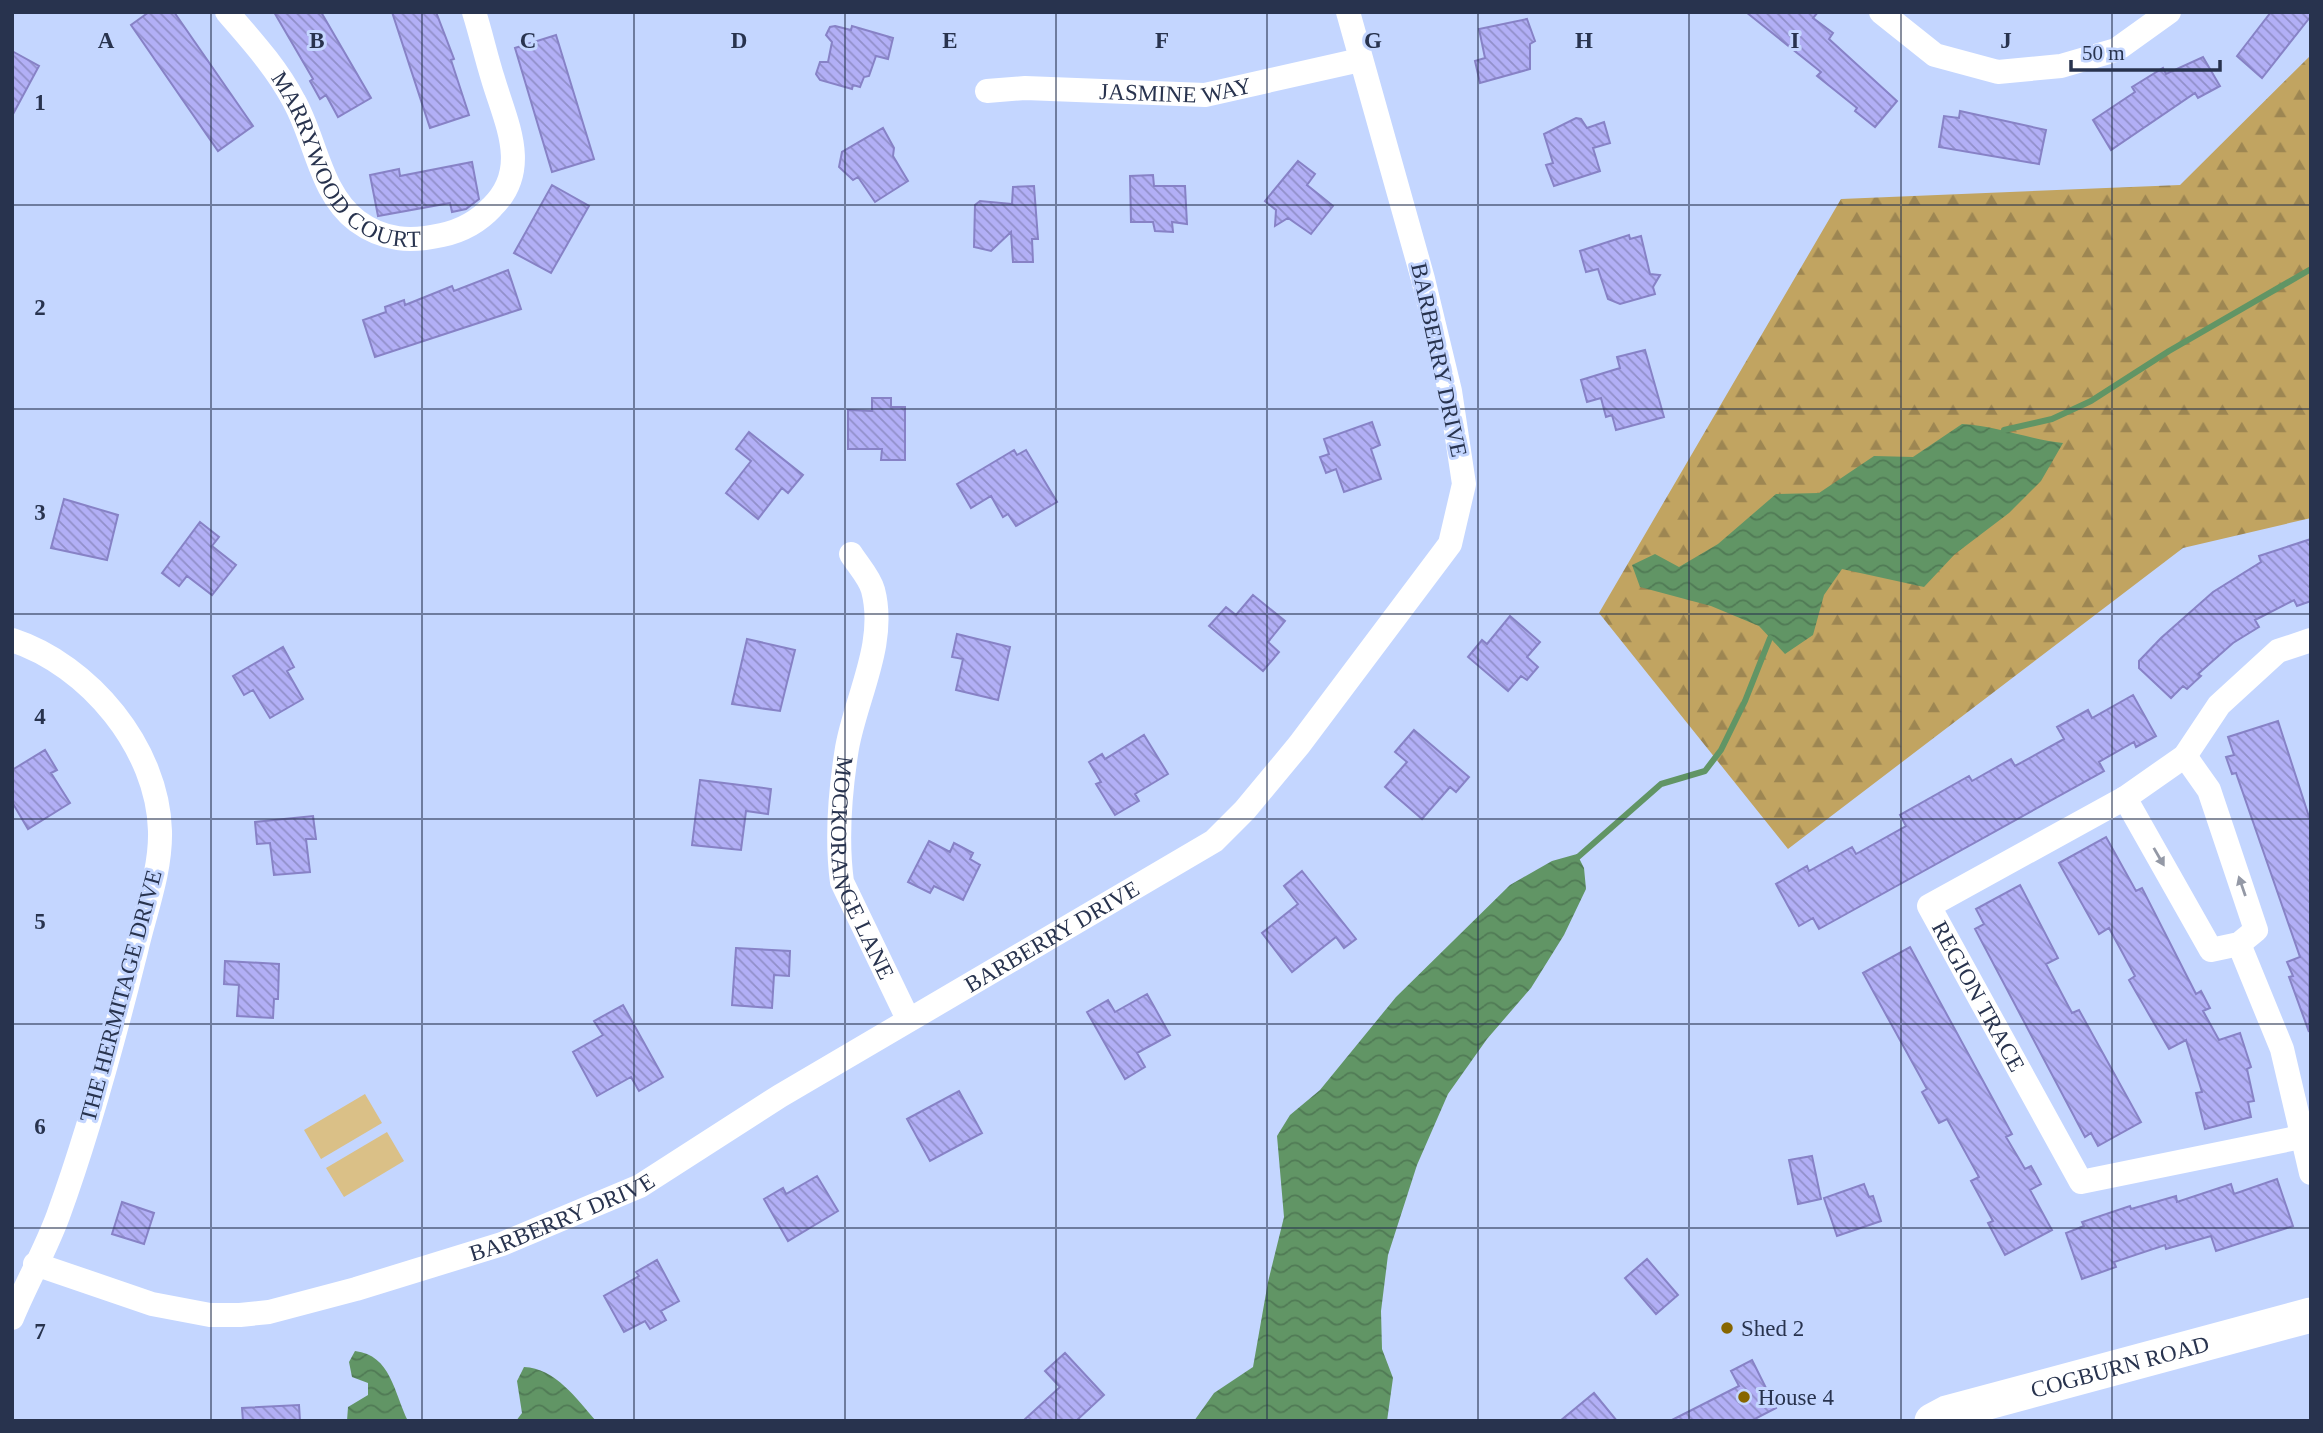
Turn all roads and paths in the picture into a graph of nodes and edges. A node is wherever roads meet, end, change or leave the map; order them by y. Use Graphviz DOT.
graph roads {
  1 [pos="227,12"];
  2 [pos="474,12"];
  3 [pos="1348,12"];
  4 [pos="1881,12"];
  5 [pos="2169,12"];
  6 [pos="1360,60"];
  7 [pos="987,91"];
  8 [pos="851,554"];
  9 [pos="12,640"];
  10 [pos="2311,640"];
  11 [pos="2185,756"];
  12 [pos="2125,798"];
  13 [pos="2239,944"];
  14 [pos="908,1019"];
  15 [pos="2306,1136"];
  16 [pos="2311,1173"];
  17 [pos="35,1264"];
  18 [pos="2311,1315"];
  19 [pos="12,1318"];
  20 [pos="1932,1421"];
  1 -- 2 [label="street, MARRYWOOD COURT"];
  3 -- 6 [label="street, BARBERRY DRIVE"];
  4 -- 5 [label="street"];
  6 -- 7 [label="street, JASMINE WAY"];
  6 -- 14 [label="street, BARBERRY DRIVE"];
  8 -- 14 [label="street, MOCKORANGE LANE"];
  9 -- 17 [label="street, THE HERMITAGE DRIVE"];
  10 -- 11 [label="street, REGION TRACE"];
  11 -- 12 [label="street, REGION TRACE"];
  13 -- 11 [label="street, one-way"];
  12 -- 13 [label="street, one-way"];
  12 -- 15 [label="street, REGION TRACE"];
  13 -- 15 [label="street"];
  14 -- 17 [label="street, BARBERRY DRIVE"];
  15 -- 16 [label="street"];
  17 -- 19 [label="street, THE HERMITAGE DRIVE"];
  18 -- 20 [label="street, COGBURN ROAD"];
}
